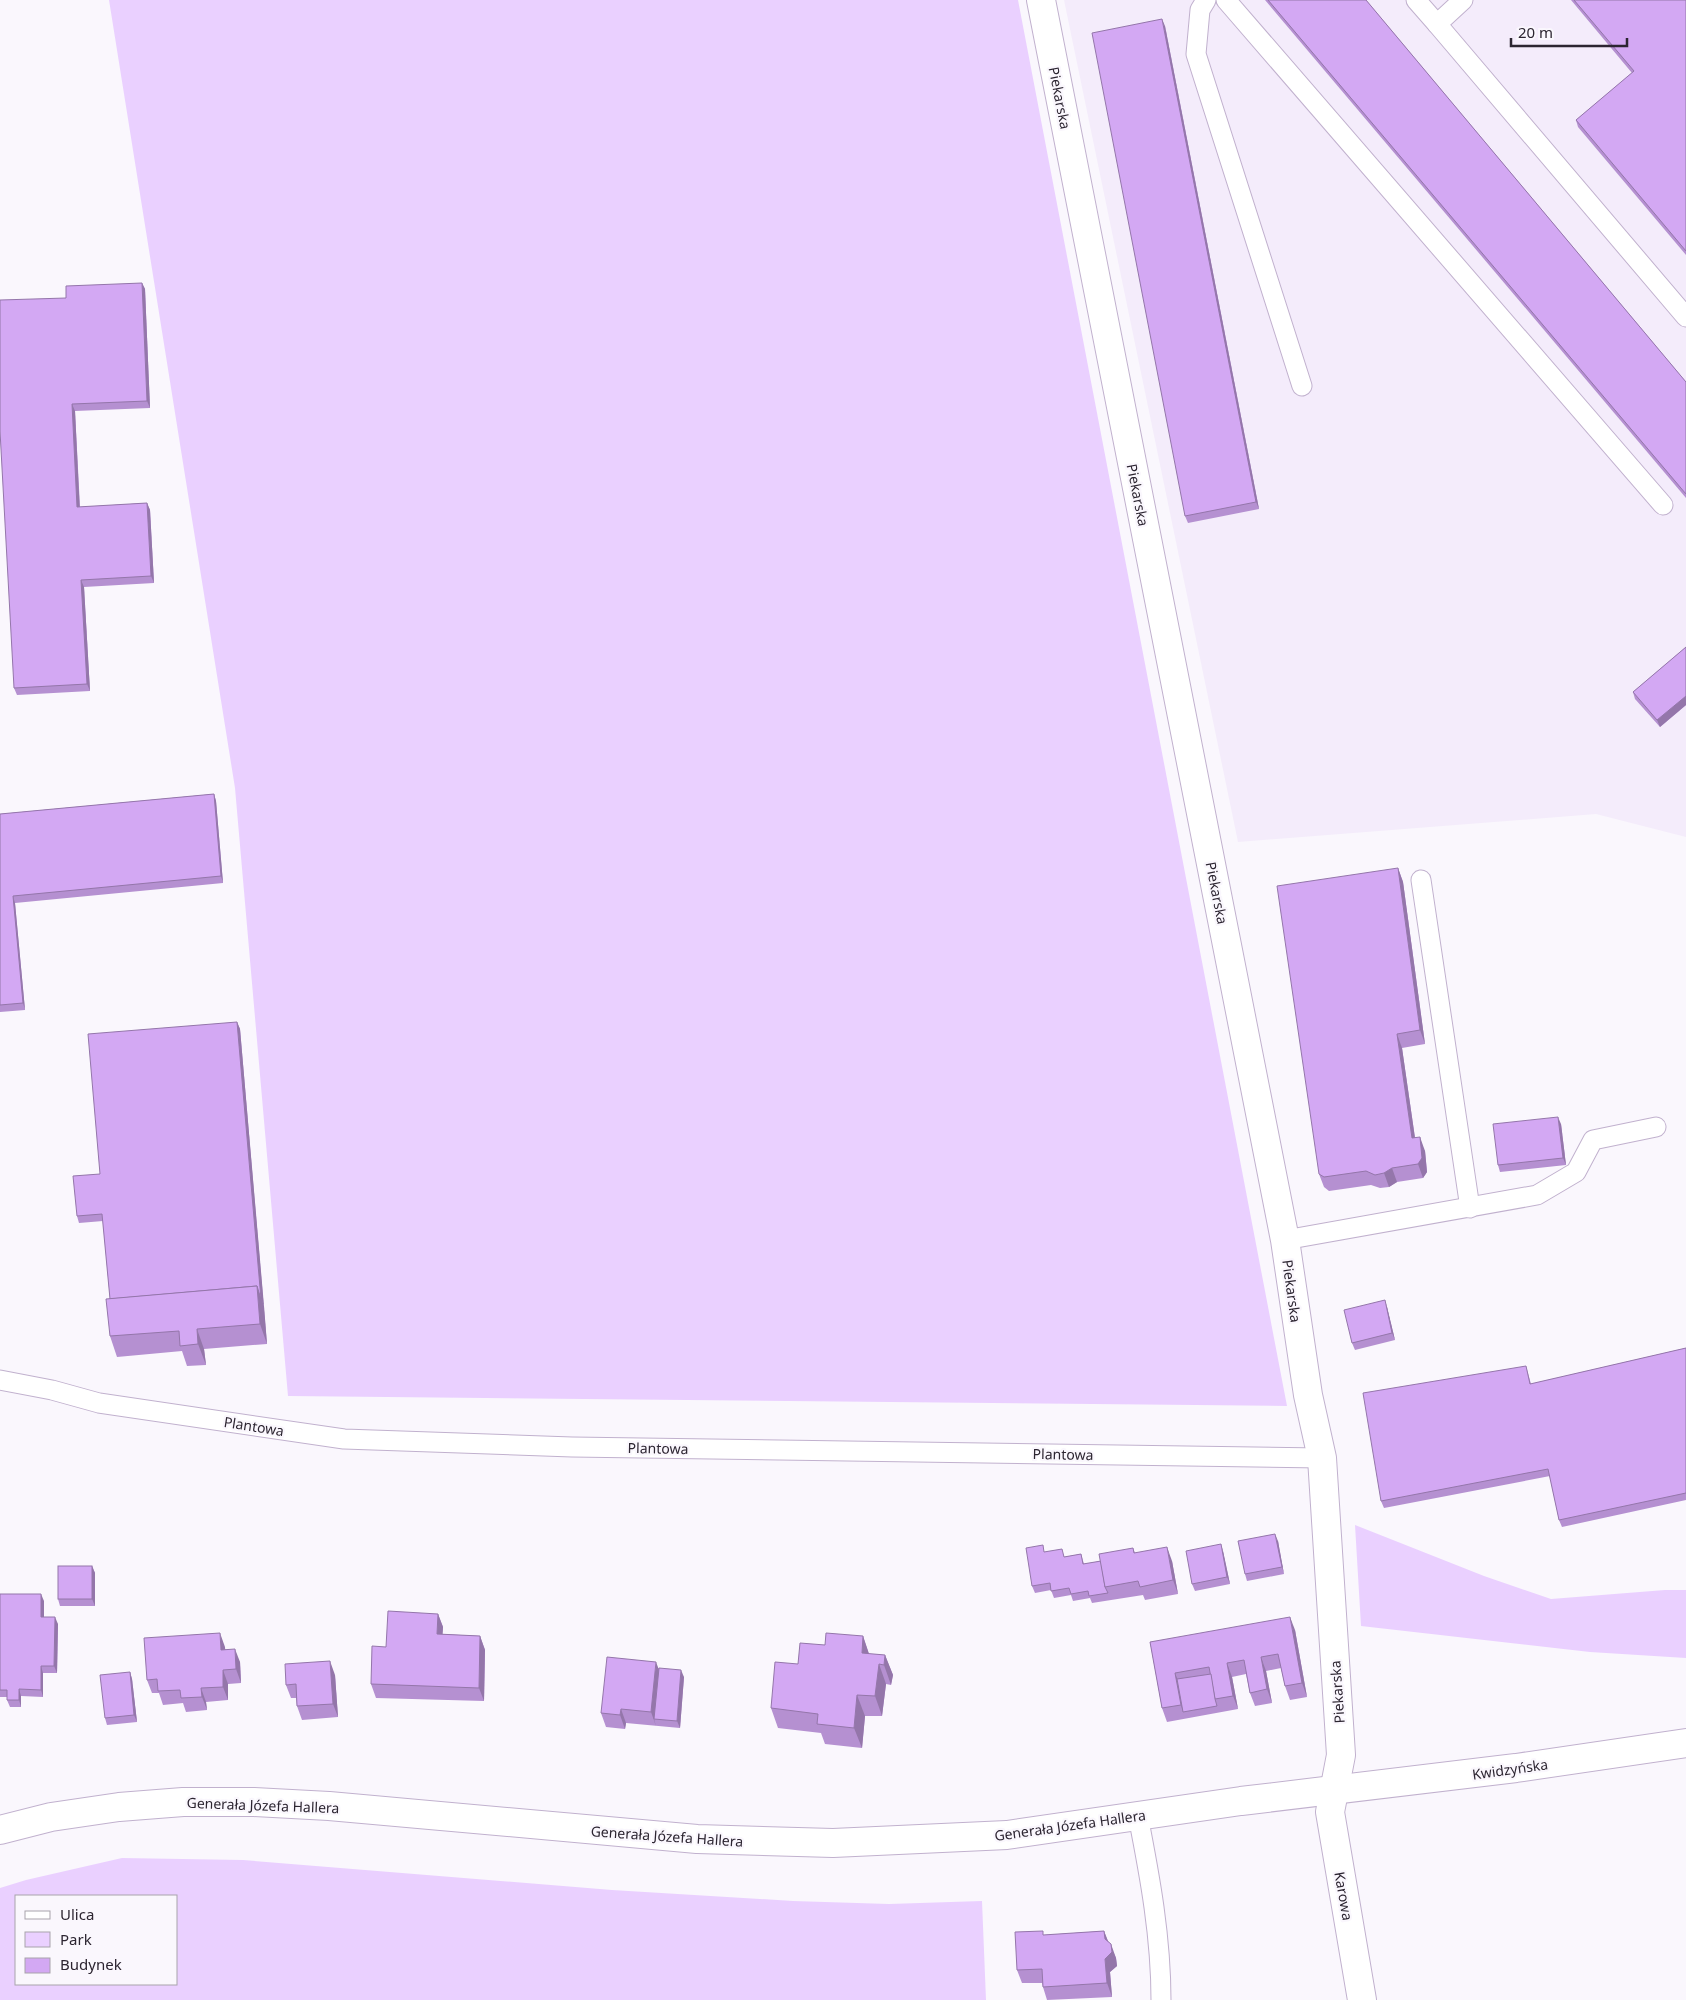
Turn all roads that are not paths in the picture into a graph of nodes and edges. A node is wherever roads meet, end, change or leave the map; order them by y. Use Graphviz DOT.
graph roads {
  1 [pos="1041,0"];
  2 [pos="1206,0"];
  3 [pos="1226,0"];
  4 [pos="1416,0"];
  5 [pos="1463,0"];
  6 [pos="1437,24"];
  7 [pos="1686,317"];
  8 [pos="1302,386"];
  9 [pos="1663,505"];
  10 [pos="1421,880"];
  11 [pos="1656,1126"];
  12 [pos="1470,1208"];
  13 [pos="1285,1240"];
  14 [pos="0,1380"];
  15 [pos="1322,1458"];
  16 [pos="1686,1742"];
  17 [pos="1334,1792"];
  18 [pos="1138,1816"];
  19 [pos="0,1830"];
  20 [pos="1161,2000"];
  21 [pos="1362,2000"];
  1 -- 13 [label="street, Piekarska"];
  2 -- 8 [label="lane"];
  3 -- 9 [label="lane"];
  4 -- 6 [label="lane"];
  5 -- 6 [label="lane"];
  6 -- 7 [label="lane"];
  10 -- 12 [label="lane"];
  11 -- 12 [label="lane"];
  12 -- 13 [label="lane"];
  13 -- 15 [label="street, Piekarska"];
  14 -- 15 [label="lane, Plantowa"];
  15 -- 17 [label="street, Piekarska"];
  16 -- 17 [label="street, Kwidzyńska"];
  17 -- 18 [label="street, Generała Józefa Hallera"];
  17 -- 21 [label="street, Karowa"];
  18 -- 19 [label="street, Generała Józefa Hallera"];
  18 -- 20 [label="lane"];
}
